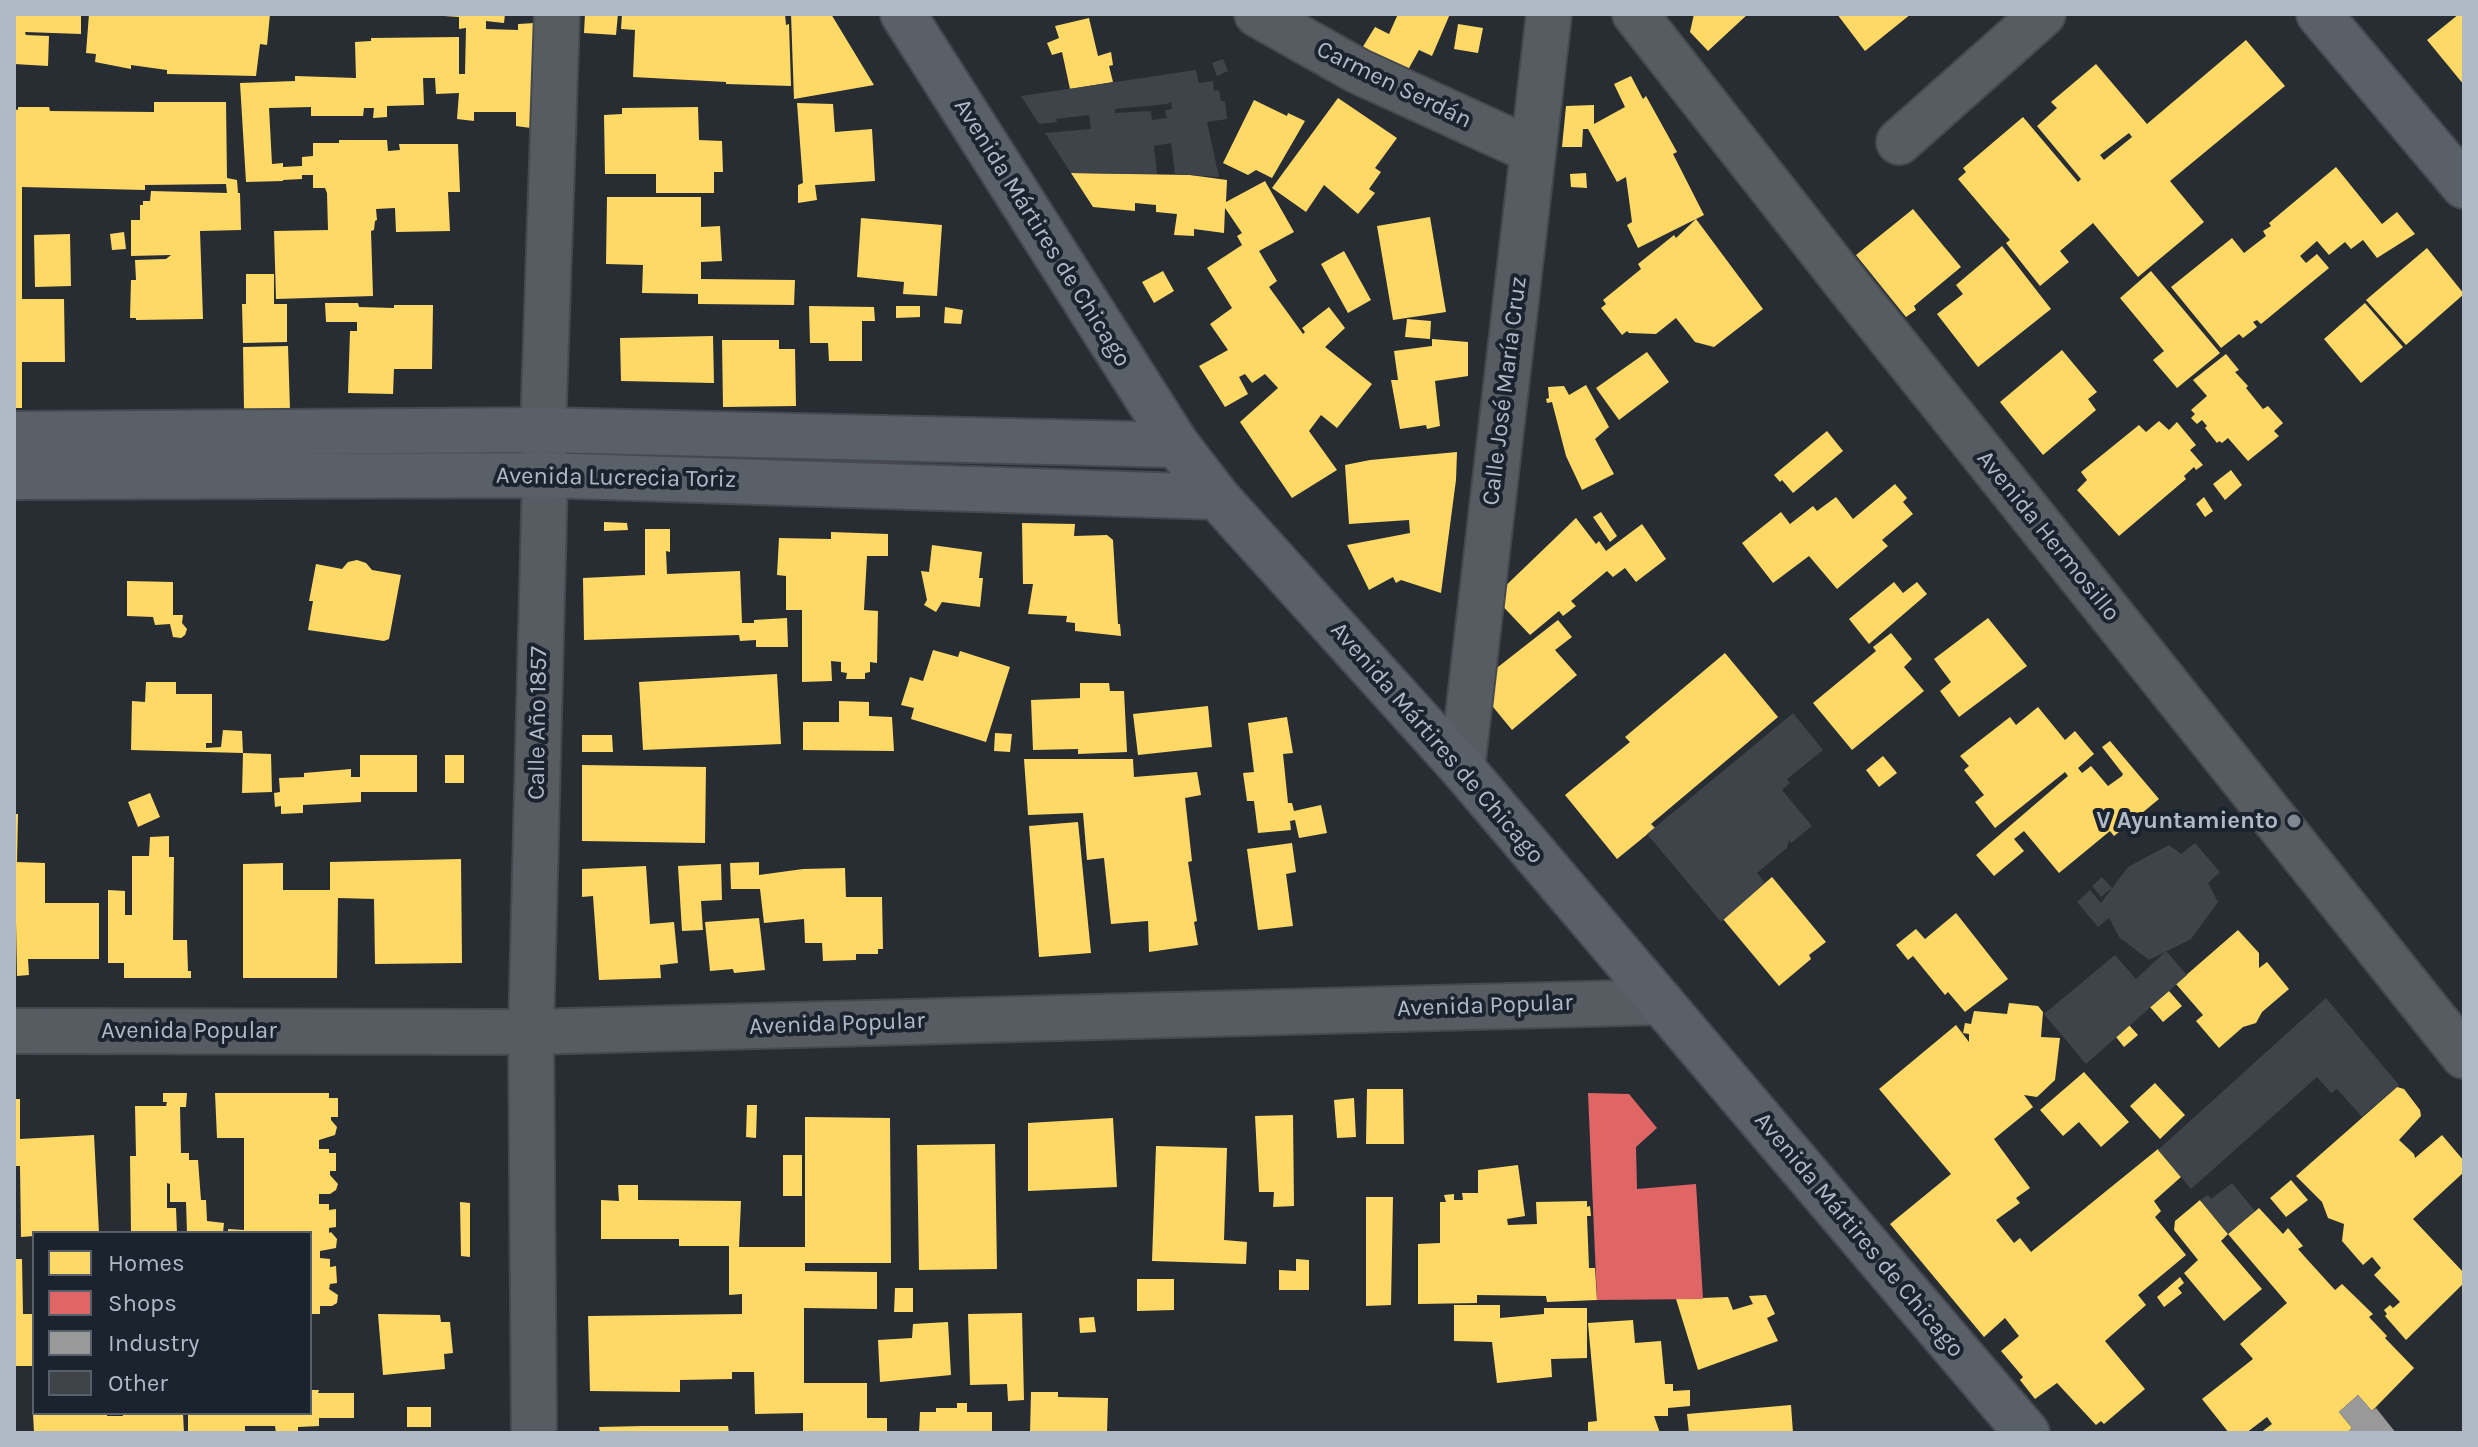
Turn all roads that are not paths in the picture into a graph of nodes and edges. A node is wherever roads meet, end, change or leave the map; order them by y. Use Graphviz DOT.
graph roads {
  1 [pos="557,14"];
  2 [pos="903,14"];
  3 [pos="1257,14"];
  4 [pos="1549,14"];
  5 [pos="1635,14"];
  6 [pos="2043,14"];
  7 [pos="2319,14"];
  8 [pos="1899,142"];
  9 [pos="1533,151"];
  10 [pos="2464,186"];
  11 [pos="543,430"];
  12 [pos="14,434"];
  13 [pos="1177,445"];
  14 [pos="545,475"];
  15 [pos="14,477"];
  16 [pos="1217,497"];
  17 [pos="1462,768"];
  18 [pos="1661,1002"];
  19 [pos="14,1031"];
  20 [pos="531,1032"];
  21 [pos="2464,1056"];
  22 [pos="2017,1427"];
  23 [pos="534,1433"];
  1 -- 11 [label="street, Calle Año 1857"];
  2 -- 13 [label="street, Avenida Mártires de Chicago"];
  3 -- 9 [label="street, Carmen Serdán"];
  4 -- 9 [label="street, Calle José María Cruz"];
  5 -- 21 [label="street, Avenida Hermosillo"];
  6 -- 8 [label="street"];
  7 -- 10 [label="street"];
  9 -- 17 [label="street, Calle José María Cruz"];
  11 -- 12 [label="street, Avenida Lucrecia Toriz"];
  11 -- 13 [label="street, Avenida Lucrecia Toriz"];
  11 -- 14 [label="street, Calle Año 1857"];
  13 -- 16 [label="street, Avenida Mártires de Chicago"];
  14 -- 15 [label="street, Avenida Lucrecia Toriz"];
  14 -- 16 [label="street, Avenida Lucrecia Toriz"];
  14 -- 20 [label="street, Calle Año 1857"];
  16 -- 17 [label="street, Avenida Mártires de Chicago"];
  17 -- 18 [label="street, Avenida Mártires de Chicago"];
  18 -- 20 [label="street, Avenida Popular"];
  18 -- 22 [label="street, Avenida Mártires de Chicago"];
  19 -- 20 [label="street, Avenida Popular"];
  20 -- 23 [label="street, Calle Año 1857"];
}
